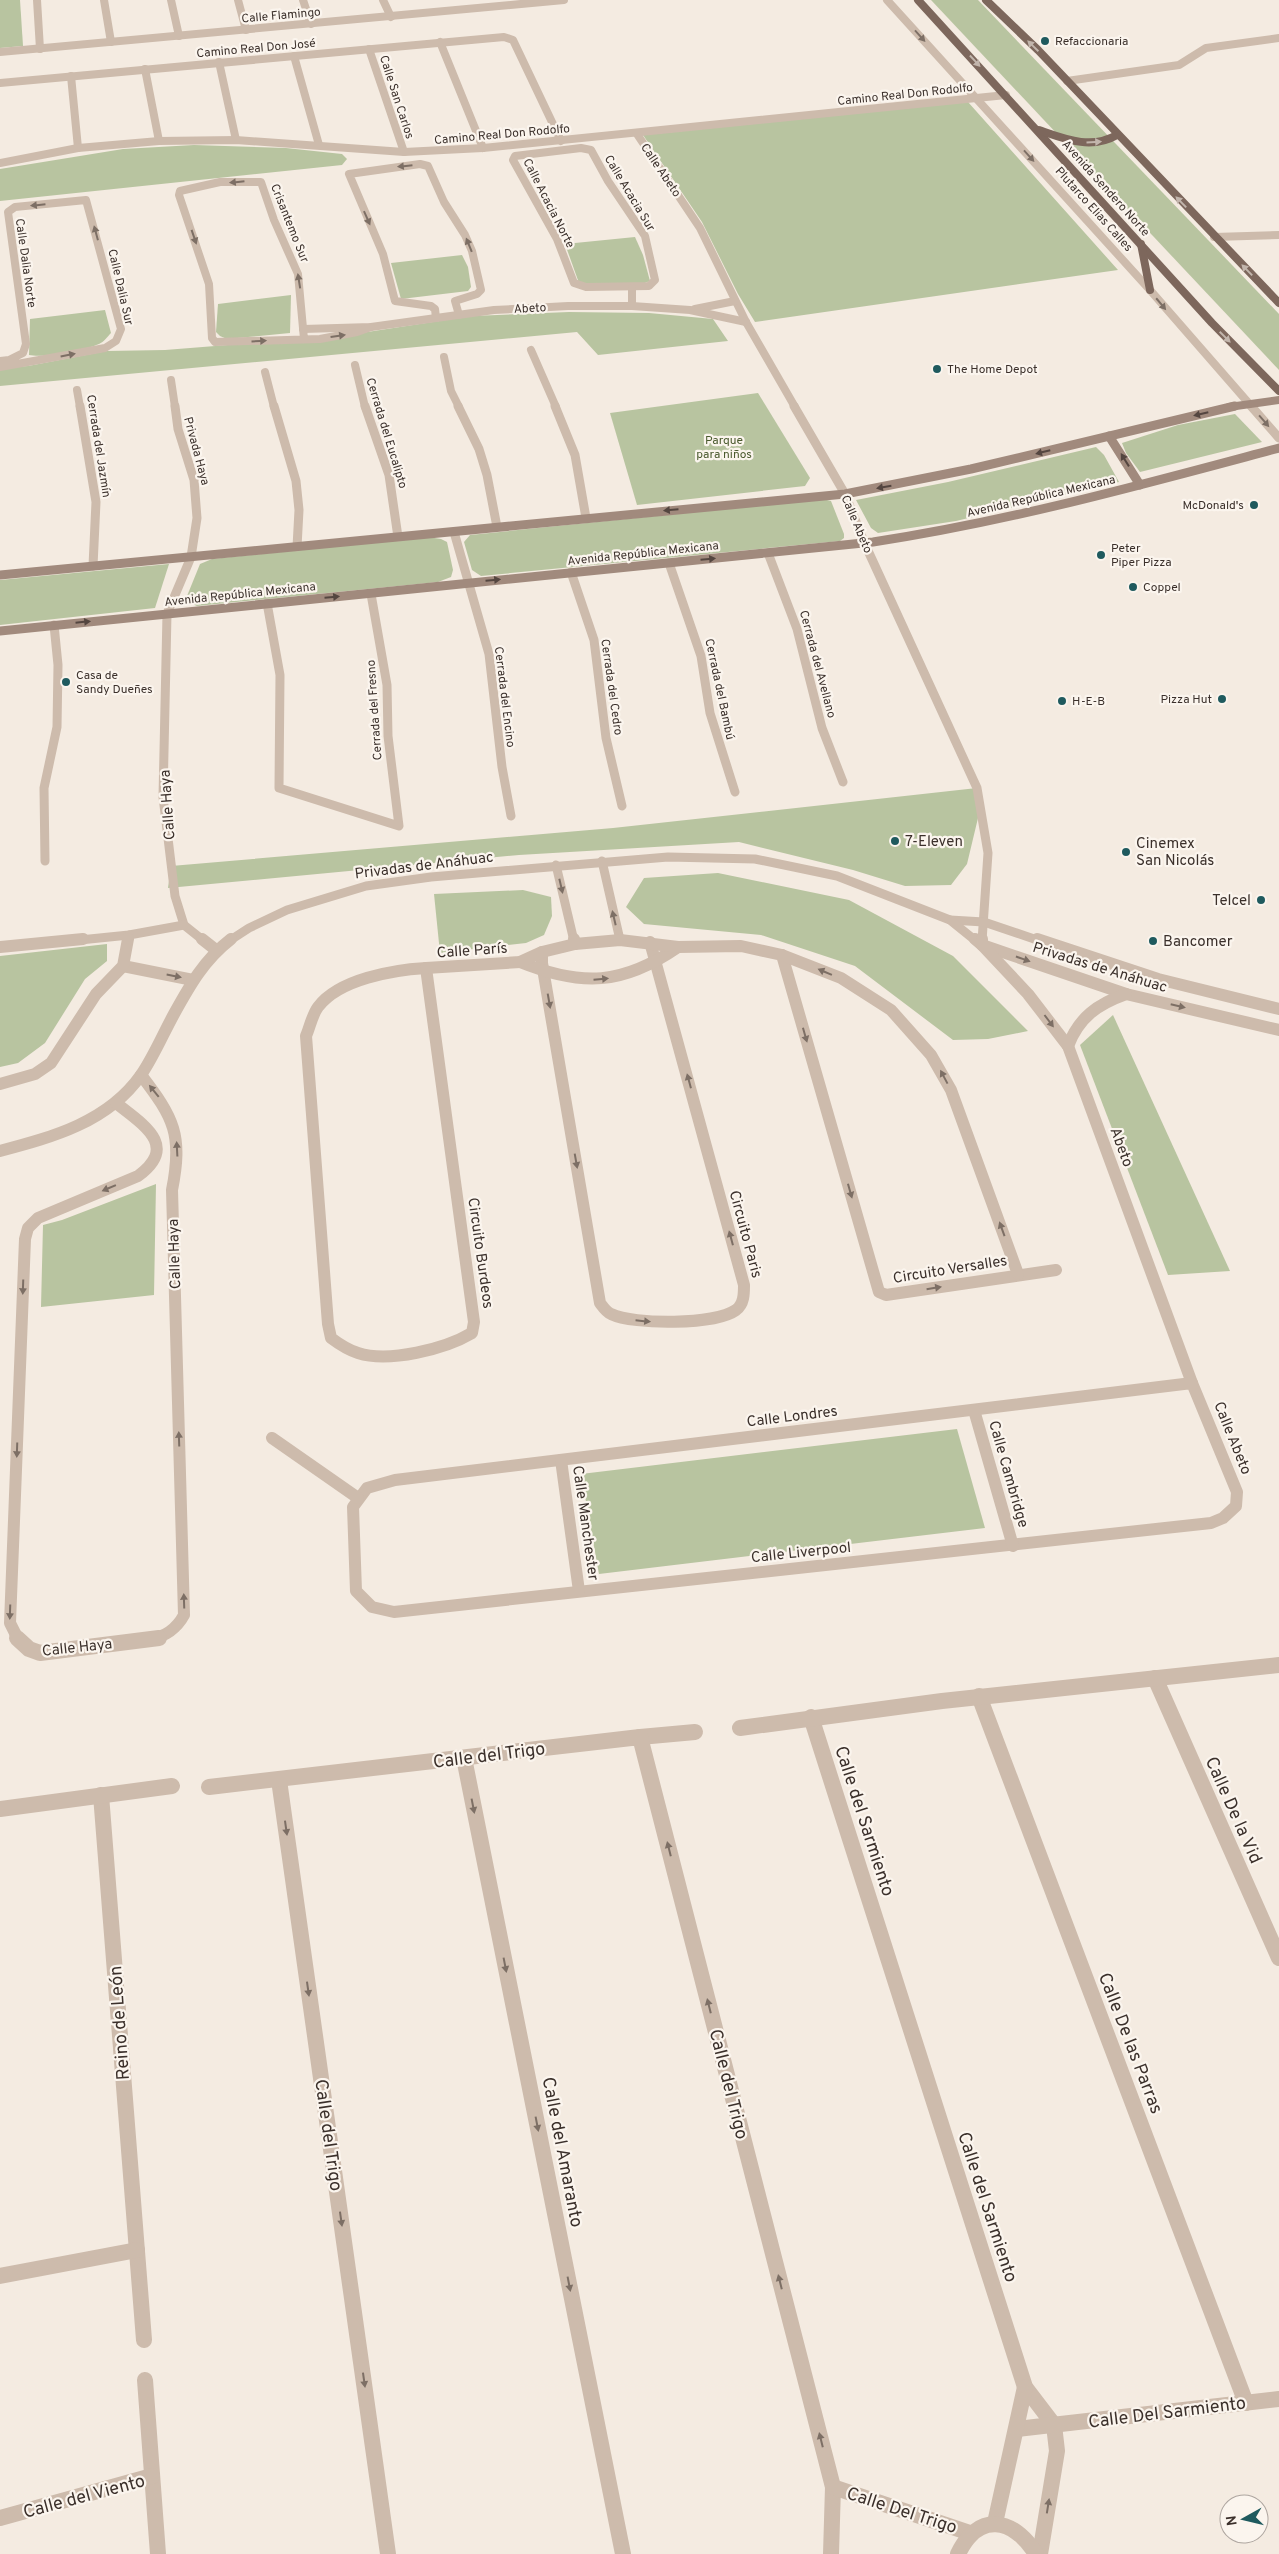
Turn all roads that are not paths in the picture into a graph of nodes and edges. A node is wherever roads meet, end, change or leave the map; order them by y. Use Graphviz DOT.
graph roads {
  1 [pos="37,0"];
  2 [pos="104,0"];
  3 [pos="171,0"];
  4 [pos="238,0"];
  5 [pos="303,0"];
  6 [pos="383,0"];
  7 [pos="455,0"];
  8 [pos="564,0"];
  9 [pos="887,0"];
  10 [pos="918,0"];
  11 [pos="986,0"];
  12 [pos="529,2"];
  13 [pos="461,10"];
  14 [pos="391,17"];
  15 [pos="311,24"];
  16 [pos="246,30"];
  17 [pos="179,36"];
  18 [pos="1279,38"];
  19 [pos="111,42"];
  20 [pos="440,42"];
  21 [pos="40,49"];
  22 [pos="370,49"];
  23 [pos="0,52"];
  24 [pos="294,56"];
  25 [pos="219,62"];
  26 [pos="145,69"];
  27 [pos="70,76"];
  28 [pos="1067,81"];
  29 [pos="0,83"];
  30 [pos="1006,95"];
  31 [pos="977,98"];
  32 [pos="1037,129"];
  33 [pos="637,134"];
  34 [pos="1117,134"];
  35 [pos="236,140"];
  36 [pos="159,141"];
  37 [pos="561,141"];
  38 [pos="319,145"];
  39 [pos="78,148"];
  40 [pos="483,148"];
  41 [pos="404,152"];
  42 [pos="544,152"];
  43 [pos="0,164"];
  44 [pos="86,200"];
  45 [pos="1279,235"];
  46 [pos="1214,237"];
  47 [pos="1142,244"];
  48 [pos="608,288"];
  49 [pos="632,288"];
  50 [pos="1150,290"];
  51 [pos="735,301"];
  52 [pos="1279,303"];
  53 [pos="611,306"];
  54 [pos="632,306"];
  55 [pos="690,310"];
  56 [pos="458,315"];
  57 [pos="436,318"];
  58 [pos="746,322"];
  59 [pos="372,327"];
  60 [pos="303,330"];
  61 [pos="304,339"];
  62 [pos="531,350"];
  63 [pos="444,357"];
  64 [pos="19,360"];
  65 [pos="0,361"];
  66 [pos="355,365"];
  67 [pos="0,367"];
  68 [pos="265,372"];
  69 [pos="171,380"];
  70 [pos="77,390"];
  71 [pos="1279,391"];
  72 [pos="1279,400"];
  73 [pos="1248,403"];
  74 [pos="1109,436"];
  75 [pos="1279,438"];
  76 [pos="1279,448"];
  77 [pos="1140,485"];
  78 [pos="845,494"];
  79 [pos="586,518"];
  80 [pos="497,526"];
  81 [pos="454,532"];
  82 [pos="398,537"];
  83 [pos="864,542"];
  84 [pos="297,547"];
  85 [pos="768,553"];
  86 [pos="191,557"];
  87 [pos="670,563"];
  88 [pos="94,566"];
  89 [pos="571,572"];
  90 [pos="0,575"];
  91 [pos="468,582"];
  92 [pos="371,594"];
  93 [pos="267,603"];
  94 [pos="167,614"];
  95 [pos="54,625"];
  96 [pos="0,632"];
  97 [pos="844,782"];
  98 [pos="735,792"];
  99 [pos="622,806"];
  100 [pos="511,816"];
  101 [pos="45,861"];
  102 [pos="602,861"];
  103 [pos="556,865"];
  104 [pos="950,920"];
  105 [pos="984,922"];
  106 [pos="184,925"];
  107 [pos="129,935"];
  108 [pos="620,940"];
  109 [pos="650,942"];
  110 [pos="575,944"];
  111 [pos="982,945"];
  112 [pos="0,947"];
  113 [pos="678,948"];
  114 [pos="216,950"];
  115 [pos="542,952"];
  116 [pos="782,955"];
  117 [pos="520,962"];
  118 [pos="657,964"];
  119 [pos="123,966"];
  120 [pos="426,968"];
  121 [pos="544,973"];
  122 [pos="192,980"];
  123 [pos="1126,994"];
  124 [pos="1279,1009"];
  125 [pos="1279,1030"];
  126 [pos="1068,1046"];
  127 [pos="141,1075"];
  128 [pos="0,1084"];
  129 [pos="116,1103"];
  130 [pos="0,1151"];
  131 [pos="1056,1270"];
  132 [pos="1018,1274"];
  133 [pos="1192,1383"];
  134 [pos="974,1410"];
  135 [pos="272,1438"];
  136 [pos="561,1460"];
  137 [pos="358,1498"];
  138 [pos="1211,1523"];
  139 [pos="1013,1546"];
  140 [pos="579,1590"];
  141 [pos="1279,1665"];
  142 [pos="1154,1678"];
  143 [pos="979,1696"];
  144 [pos="811,1717"];
  145 [pos="740,1728"];
  146 [pos="695,1732"];
  147 [pos="640,1737"];
  148 [pos="464,1758"];
  149 [pos="279,1780"];
  150 [pos="172,1786"];
  151 [pos="209,1787"];
  152 [pos="101,1795"];
  153 [pos="0,1808"];
  154 [pos="1279,1958"];
  155 [pos="136,2250"];
  156 [pos="0,2276"];
  157 [pos="144,2340"];
  158 [pos="145,2380"];
  159 [pos="1025,2387"];
  160 [pos="1279,2399"];
  161 [pos="1246,2403"];
  162 [pos="1054,2425"];
  163 [pos="1017,2429"];
  164 [pos="152,2476"];
  165 [pos="833,2487"];
  166 [pos="0,2518"];
  167 [pos="995,2524"];
  168 [pos="970,2533"];
  169 [pos="833,2553"];
  170 [pos="158,2554"];
  171 [pos="388,2554"];
  172 [pos="623,2554"];
  173 [pos="958,2554"];
  174 [pos="1036,2554"];
  175 [pos="1040,2554"];
  1 -- 21 [label="street"];
  2 -- 19 [label="street"];
  3 -- 17 [label="street"];
  4 -- 16 [label="street"];
  5 -- 15 [label="street"];
  6 -- 14 [label="street"];
  7 -- 13 [label="street"];
  8 -- 12 [label="street, Calle Flamingo"];
  9 -- 31 [label="street, Plutarco Elias Calles, one-way"];
  10 -- 30 [label="main road, Avenida Sendero Norte, one-way"];
  28 -- 11 [label="main road, one-way"];
  12 -- 13 [label="street, Calle Flamingo"];
  13 -- 14 [label="street, Calle Flamingo"];
  14 -- 15 [label="street, Calle Flamingo"];
  15 -- 16 [label="street, Calle Flamingo"];
  16 -- 17 [label="street, Calle Flamingo"];
  17 -- 19 [label="street, Calle Flamingo"];
  18 -- 28 [label="street"];
  19 -- 21 [label="street, Calle Flamingo"];
  20 -- 22 [label="street, Camino Real Don José"];
  20 -- 37 [label="street, Camino Real Don José"];
  20 -- 40 [label="street"];
  21 -- 23 [label="street, Calle Flamingo"];
  22 -- 24 [label="street, Camino Real Don José"];
  22 -- 41 [label="street, Calle San Carlos"];
  24 -- 25 [label="street, Camino Real Don José"];
  24 -- 38 [label="street"];
  25 -- 26 [label="street, Camino Real Don José"];
  25 -- 35 [label="street"];
  26 -- 27 [label="street, Camino Real Don José"];
  26 -- 36 [label="street"];
  27 -- 29 [label="street, Camino Real Don José"];
  27 -- 39 [label="street"];
  28 -- 34 [label="main road"];
  30 -- 31 [label="street, Camino Real Don Rodolfo"];
  30 -- 32 [label="main road, Avenida Sendero Norte"];
  31 -- 33 [label="street, Camino Real Don Rodolfo"];
  31 -- 50 [label="street, Plutarco Elias Calles, one-way"];
  32 -- 34 [label="main road, one-way"];
  32 -- 47 [label="main road, Avenida Sendero Norte"];
  33 -- 37 [label="street, Camino Real Don Rodolfo"];
  33 -- 51 [label="street, Calle Abeto"];
  46 -- 34 [label="main road, one-way"];
  35 -- 36 [label="street, Camino Real Don Rodolfo"];
  35 -- 38 [label="street, Camino Real Don Rodolfo"];
  36 -- 39 [label="street, Camino Real Don Rodolfo"];
  37 -- 40 [label="street, Camino Real Don Rodolfo"];
  38 -- 41 [label="street, Camino Real Don Rodolfo"];
  39 -- 43 [label="street, Camino Real Don Rodolfo"];
  40 -- 41 [label="street, Camino Real Don Rodolfo"];
  42 -- 48 [label="street, Calle Acacia Norte"];
  42 -- 49 [label="street, Calle Acacia Sur"];
  44 -- 64 [label="street, Calle Dalia Norte, one-way"];
  64 -- 44 [label="street, Calle Dalia Sur, one-way"];
  45 -- 46 [label="street"];
  52 -- 46 [label="main road, one-way"];
  47 -- 50 [label="main road"];
  47 -- 71 [label="main road, Avenida Sendero Norte, one-way"];
  48 -- 49 [label="street"];
  48 -- 53 [label="street"];
  49 -- 54 [label="street"];
  50 -- 73 [label="street, Plutarco Elias Calles, one-way"];
  51 -- 55 [label="street, Abeto"];
  51 -- 58 [label="street, Calle Abeto"];
  53 -- 54 [label="street, Abeto"];
  53 -- 56 [label="street, Abeto"];
  54 -- 55 [label="street, Abeto"];
  55 -- 58 [label="street, Abeto"];
  56 -- 57 [label="street, Abeto"];
  56 -- 57 [label="street, one-way"];
  57 -- 59 [label="street, Abeto"];
  58 -- 78 [label="street, Calle Abeto"];
  59 -- 60 [label="street"];
  61 -- 59 [label="street, one-way"];
  60 -- 61 [label="street"];
  60 -- 61 [label="street, Crisantemo Sur, one-way"];
  62 -- 79 [label="street"];
  63 -- 80 [label="street"];
  64 -- 65 [label="street"];
  64 -- 67 [label="street"];
  66 -- 82 [label="street, Cerrada del Eucalipto"];
  68 -- 84 [label="street"];
  69 -- 86 [label="street, Privada Haya"];
  70 -- 88 [label="street, Cerrada del Jazmín"];
  72 -- 73 [label="main road"];
  73 -- 74 [label="main road, one-way"];
  73 -- 75 [label="street, Plutarco Elias Calles, one-way"];
  77 -- 74 [label="main road, one-way"];
  74 -- 78 [label="main road, one-way"];
  76 -- 77 [label="main road, Avenida República Mexicana"];
  77 -- 83 [label="main road, Avenida República Mexicana"];
  78 -- 79 [label="main road, one-way"];
  78 -- 83 [label="street, Calle Abeto"];
  79 -- 80 [label="main road"];
  80 -- 81 [label="main road"];
  81 -- 82 [label="main road"];
  81 -- 91 [label="street, Cerrada del Encino"];
  82 -- 84 [label="main road"];
  83 -- 85 [label="main road, Avenida República Mexicana"];
  83 -- 105 [label="street, Calle Abeto"];
  84 -- 86 [label="main road"];
  87 -- 85 [label="main road, Avenida República Mexicana, one-way"];
  85 -- 97 [label="street, Cerrada del Avellano"];
  86 -- 88 [label="main road"];
  86 -- 94 [label="street, Privada Haya"];
  87 -- 89 [label="main road, Avenida República Mexicana"];
  87 -- 98 [label="street, Cerrada del Bambú"];
  88 -- 90 [label="main road"];
  91 -- 89 [label="main road, Avenida República Mexicana, one-way"];
  89 -- 99 [label="street, Cerrada del Cedro"];
  91 -- 92 [label="main road, Avenida República Mexicana"];
  91 -- 100 [label="street, Cerrada del Encino"];
  93 -- 92 [label="main road, Avenida República Mexicana, one-way"];
  92 -- 93 [label="street, Cerrada del Fresno"];
  93 -- 94 [label="main road, Avenida República Mexicana"];
  95 -- 94 [label="main road, Avenida República Mexicana, one-way"];
  94 -- 106 [label="street, Calle Haya"];
  95 -- 96 [label="main road, Avenida República Mexicana"];
  95 -- 101 [label="street"];
  102 -- 103 [label="street, Privadas de Anáhuac"];
  102 -- 104 [label="street, Privadas de Anáhuac"];
  108 -- 102 [label="street, one-way"];
  103 -- 110 [label="street, one-way"];
  103 -- 114 [label="street, Privadas de Anáhuac"];
  104 -- 105 [label="street, Privadas de Anáhuac"];
  104 -- 111 [label="street, Privadas de Anáhuac"];
  105 -- 111 [label="street, Calle Abeto"];
  105 -- 124 [label="street, Privadas de Anáhuac"];
  106 -- 107 [label="street"];
  106 -- 114 [label="street"];
  107 -- 112 [label="street"];
  107 -- 119 [label="street"];
  108 -- 109 [label="street"];
  108 -- 110 [label="street"];
  109 -- 113 [label="street"];
  109 -- 118 [label="street, Circuito Paris"];
  110 -- 115 [label="street"];
  111 -- 123 [label="street, Privadas de Anáhuac, one-way"];
  111 -- 126 [label="street, Abeto, one-way"];
  113 -- 116 [label="street"];
  113 -- 118 [label="street"];
  114 -- 122 [label="street, Privadas de Anáhuac"];
  115 -- 117 [label="street"];
  115 -- 121 [label="street, Circuito Paris"];
  132 -- 116 [label="street, Circuito Versalles, one-way"];
  116 -- 132 [label="street, Circuito Versalles, one-way"];
  117 -- 120 [label="street, Calle París"];
  117 -- 121 [label="street"];
  121 -- 118 [label="street, one-way"];
  121 -- 118 [label="street, Circuito Paris, one-way"];
  119 -- 122 [label="street, one-way"];
  119 -- 128 [label="street"];
  120 -- 120 [label="street, Circuito Burdeos"];
  122 -- 127 [label="street, Privadas de Anáhuac"];
  123 -- 125 [label="street, Privadas de Anáhuac, one-way"];
  123 -- 126 [label="street"];
  126 -- 133 [label="street, Abeto"];
  127 -- 129 [label="street, Privadas de Anáhuac"];
  129 -- 127 [label="street, Calle Haya, one-way"];
  129 -- 130 [label="street, Privadas de Anáhuac"];
  131 -- 132 [label="street"];
  133 -- 134 [label="street, Calle Londres"];
  133 -- 138 [label="street, Calle Abeto"];
  134 -- 136 [label="street, Calle Londres"];
  134 -- 139 [label="street, Calle Cambridge"];
  135 -- 137 [label="street"];
  136 -- 137 [label="street, Calle Londres"];
  136 -- 140 [label="street, Calle Manchester"];
  137 -- 140 [label="street, Calle Liverpool"];
  138 -- 139 [label="street, Calle Liverpool"];
  139 -- 140 [label="street, Calle Liverpool"];
  141 -- 142 [label="street"];
  142 -- 143 [label="street"];
  142 -- 154 [label="street, Calle De la Vid"];
  143 -- 144 [label="street"];
  143 -- 161 [label="street, Calle De las Parras"];
  144 -- 145 [label="street"];
  144 -- 159 [label="street, Calle del Sarmiento"];
  146 -- 147 [label="street"];
  147 -- 148 [label="street, Calle del Trigo"];
  165 -- 147 [label="street, Calle del Trigo, one-way"];
  148 -- 149 [label="street, Calle del Trigo"];
  148 -- 172 [label="street, Calle del Amaranto, one-way"];
  149 -- 151 [label="street"];
  149 -- 171 [label="street, Calle del Trigo, one-way"];
  150 -- 152 [label="street"];
  152 -- 153 [label="street"];
  152 -- 155 [label="street, Reino de León"];
  155 -- 156 [label="street"];
  155 -- 157 [label="street, Reino de León"];
  158 -- 164 [label="street"];
  159 -- 162 [label="street"];
  159 -- 163 [label="street"];
  160 -- 161 [label="street, Calle Del Sarmiento"];
  161 -- 162 [label="street, Calle Del Sarmiento"];
  162 -- 163 [label="street, Calle Del Sarmiento"];
  175 -- 162 [label="street, one-way"];
  163 -- 167 [label="street"];
  164 -- 166 [label="street, Calle del Viento"];
  164 -- 170 [label="street, Calle del Viento"];
  165 -- 168 [label="street, Calle Del Trigo"];
  165 -- 169 [label="street, Calle del Trigo"];
  167 -- 168 [label="street"];
  167 -- 174 [label="street"];
  168 -- 173 [label="street"];
}
